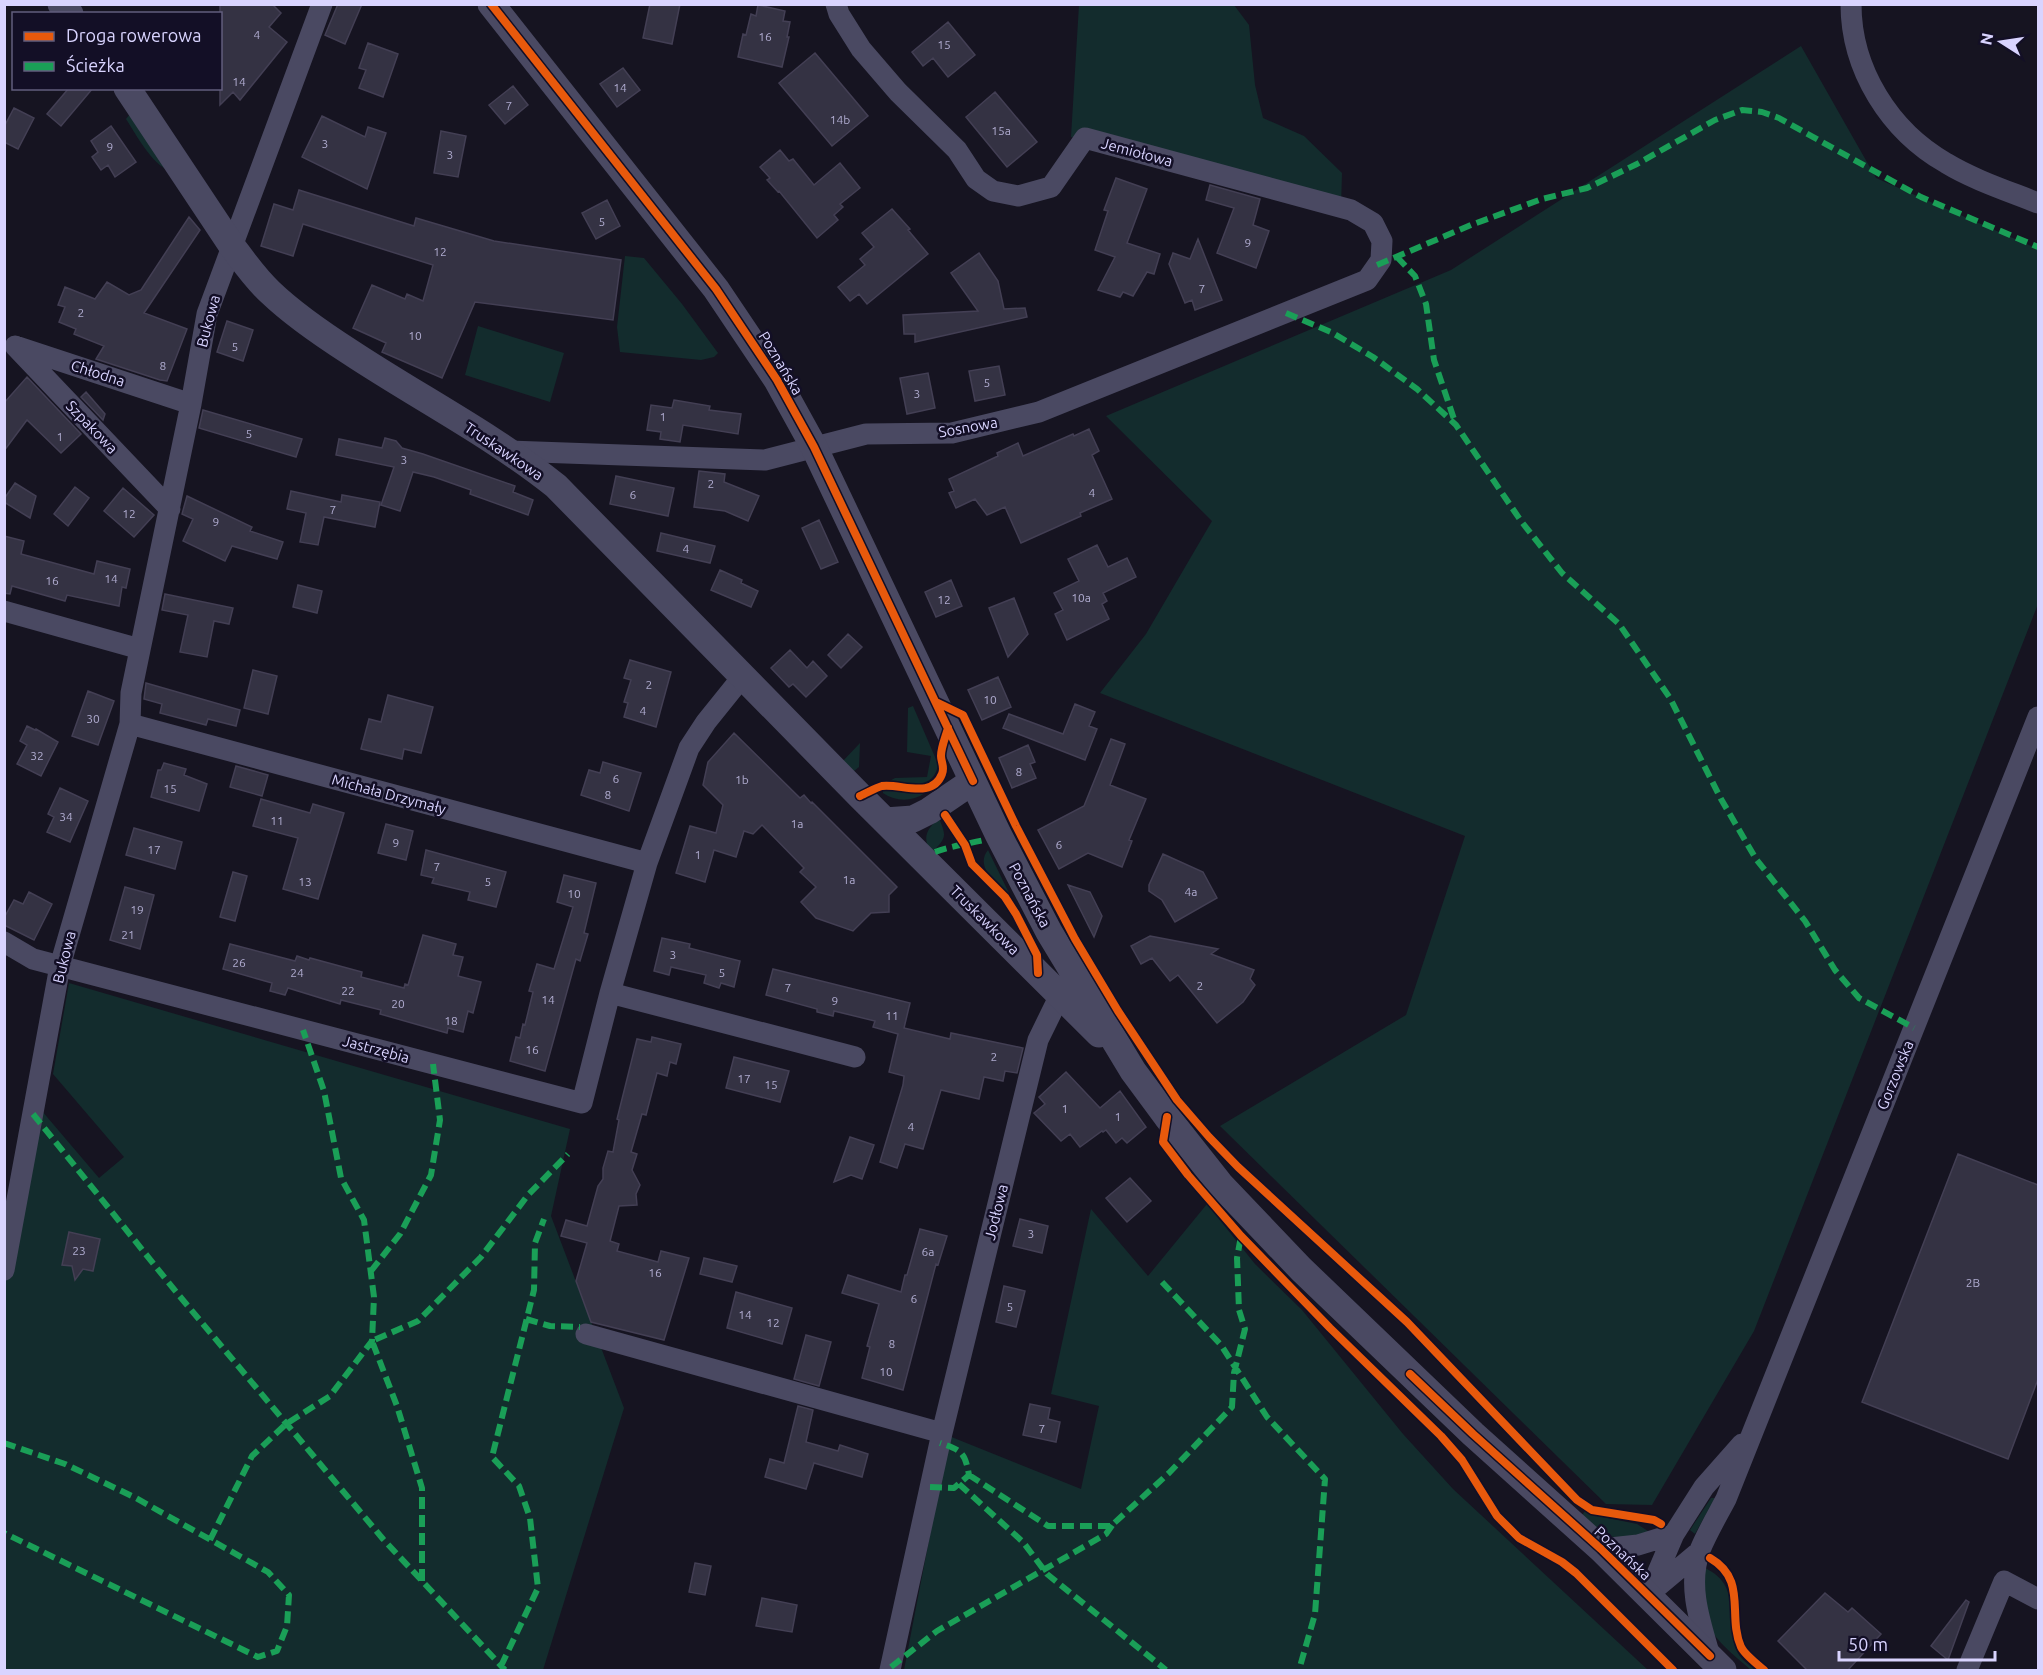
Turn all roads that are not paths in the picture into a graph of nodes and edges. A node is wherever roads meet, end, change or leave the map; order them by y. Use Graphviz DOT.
graph roads {
  1 [pos="322,4"];
  2 [pos="491,4"];
  3 [pos="836,4"];
  4 [pos="1851,4"];
  5 [pos="128,90"];
  6 [pos="2038,203"];
  7 [pos="232,246"];
  8 [pos="1367,280"];
  9 [pos="10,345"];
  10 [pos="191,404"];
  11 [pos="814,447"];
  12 [pos="509,452"];
  13 [pos="170,509"];
  14 [pos="4,611"];
  15 [pos="140,650"];
  16 [pos="743,676"];
  17 [pos="2038,717"];
  18 [pos="130,724"];
  19 [pos="974,781"];
  20 [pos="885,821"];
  21 [pos="647,863"];
  22 [pos="4,942"];
  23 [pos="60,966"];
  24 [pos="610,993"];
  25 [pos="1060,995"];
  26 [pos="855,1057"];
  27 [pos="1133,1071"];
  28 [pos="4,1270"];
  29 [pos="586,1334"];
  30 [pos="942,1433"];
  31 [pos="1751,1433"];
  32 [pos="1674,1533"];
  33 [pos="1600,1549"];
  34 [pos="1700,1551"];
  35 [pos="1648,1594"];
  36 [pos="2038,1599"];
  37 [pos="1716,1663"];
  38 [pos="890,1671"];
  39 [pos="1967,1671"];
  1 -- 7 [label="street, Bukowa"];
  2 -- 11 [label="street, Poznańska"];
  3 -- 8 [label="street, Jemiołowa"];
  4 -- 6 [label="street"];
  5 -- 7 [label="street, Truskawkowa"];
  7 -- 10 [label="street, Bukowa"];
  7 -- 12 [label="street, Truskawkowa"];
  8 -- 11 [label="street, Sosnowa"];
  9 -- 10 [label="street, Chłodna"];
  9 -- 13 [label="street, Szpakowa"];
  10 -- 13 [label="street, Bukowa"];
  11 -- 12 [label="street, Sosnowa"];
  11 -- 19 [label="street, Poznańska"];
  12 -- 16 [label="street, Truskawkowa"];
  13 -- 15 [label="street, Bukowa"];
  14 -- 15 [label="street"];
  15 -- 18 [label="street, Bukowa"];
  16 -- 20 [label="street, Truskawkowa"];
  16 -- 21 [label="street, Jastrzębia"];
  17 -- 31 [label="street, Gorzowska"];
  18 -- 21 [label="street, Michała Drzymały"];
  18 -- 23 [label="street, Bukowa"];
  19 -- 20 [label="street"];
  19 -- 27 [label="street, Poznańska"];
  20 -- 25 [label="street, Truskawkowa"];
  21 -- 24 [label="street, Jastrzębia"];
  22 -- 23 [label="street"];
  23 -- 24 [label="street, Jastrzębia"];
  23 -- 28 [label="street, Bukowa"];
  24 -- 26 [label="street"];
  25 -- 27 [label="street, Truskawkowa"];
  25 -- 30 [label="street, Jodłowa"];
  27 -- 33 [label="street, Poznańska"];
  29 -- 30 [label="street"];
  30 -- 38 [label="street, Jodłowa"];
  31 -- 32 [label="street, Gorzowska"];
  31 -- 34 [label="street, Gorzowska"];
  32 -- 33 [label="street"];
  32 -- 35 [label="street, Gorzowska"];
  33 -- 35 [label="street, Poznańska"];
  34 -- 35 [label="street, Gorzowska"];
  34 -- 37 [label="street, Gorzowska"];
  35 -- 37 [label="street, Poznańska"];
  36 -- 39 [label="street"];
}
